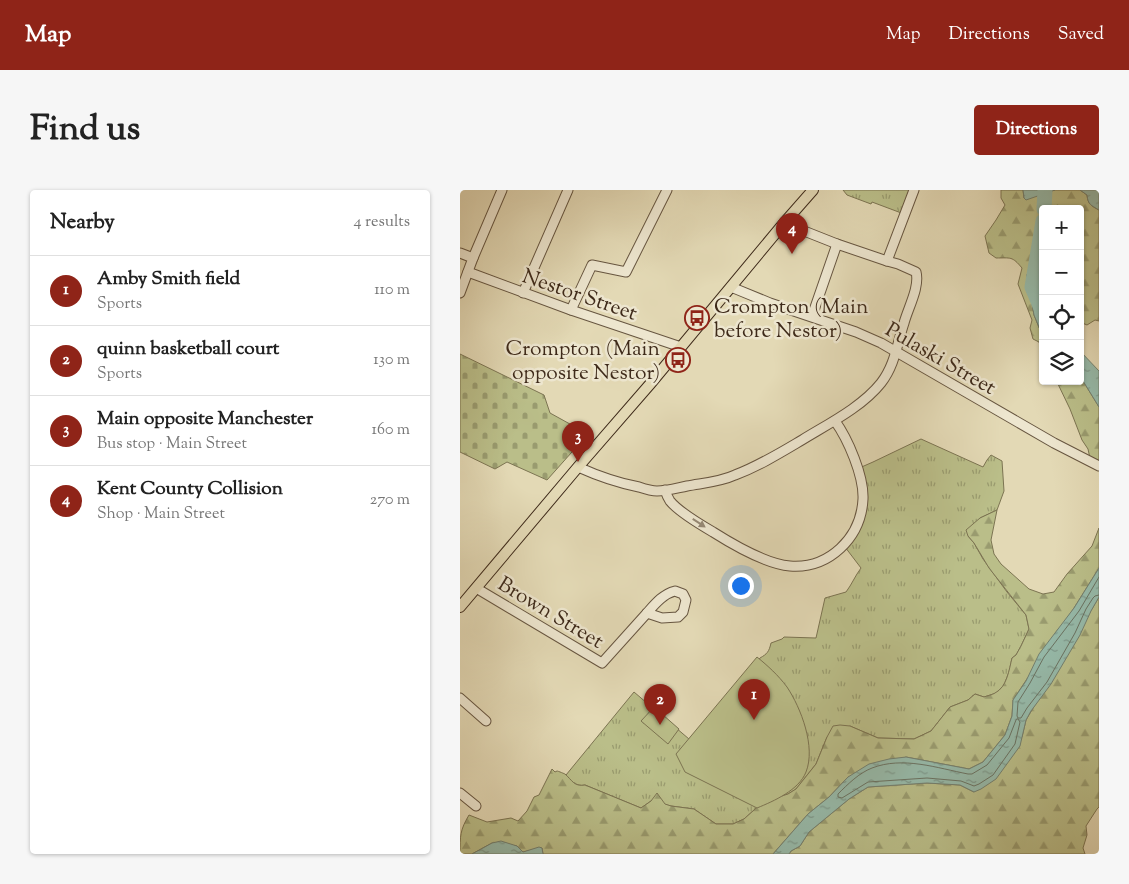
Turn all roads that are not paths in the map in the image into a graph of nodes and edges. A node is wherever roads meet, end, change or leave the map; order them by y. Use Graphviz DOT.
graph roads {
  1 [pos="502,190"];
  2 [pos="568,190"];
  3 [pos="667,190"];
  4 [pos="813,190"];
  5 [pos="914,190"];
  6 [pos="784,223"];
  7 [pos="837,244"];
  8 [pos="460,252"];
  9 [pos="473,258"];
  10 [pos="887,262"];
  11 [pos="468,272"];
  12 [pos="731,287"];
  13 [pos="523,292"];
  14 [pos="460,293"];
  15 [pos="570,310"];
  16 [pos="812,316"];
  17 [pos="681,346"];
  18 [pos="897,351"];
  19 [pos="834,421"];
  20 [pos="1099,466"];
  21 [pos="578,467"];
  22 [pos="665,490"];
  23 [pos="476,588"];
  24 [pos="460,607"];
  25 [pos="647,613"];
  26 [pos="460,698"];
  27 [pos="486,721"];
  28 [pos="460,793"];
  29 [pos="476,806"];
  1 -- 9 [label="street"];
  2 -- 13 [label="street"];
  3 -- 15 [label="street"];
  4 -- 6 [label="main road"];
  5 -- 10 [label="street"];
  6 -- 7 [label="street"];
  6 -- 12 [label="main road"];
  7 -- 10 [label="street"];
  7 -- 16 [label="street"];
  8 -- 9 [label="street"];
  9 -- 11 [label="street"];
  10 -- 18 [label="street"];
  11 -- 13 [label="street, Nestor Street"];
  11 -- 14 [label="street"];
  12 -- 16 [label="street, Pulaski Street"];
  12 -- 17 [label="main road"];
  13 -- 15 [label="street, Nestor Street"];
  15 -- 17 [label="street, Nestor Street"];
  16 -- 18 [label="street, Pulaski Street"];
  17 -- 21 [label="main road"];
  18 -- 19 [label="street"];
  18 -- 20 [label="street, Pulaski Street"];
  19 -- 22 [label="street"];
  22 -- 19 [label="street, one-way"];
  21 -- 22 [label="street"];
  21 -- 23 [label="main road"];
  23 -- 24 [label="main road"];
  23 -- 25 [label="street, Brown Street"];
  26 -- 27 [label="street"];
  28 -- 29 [label="street"];
}
